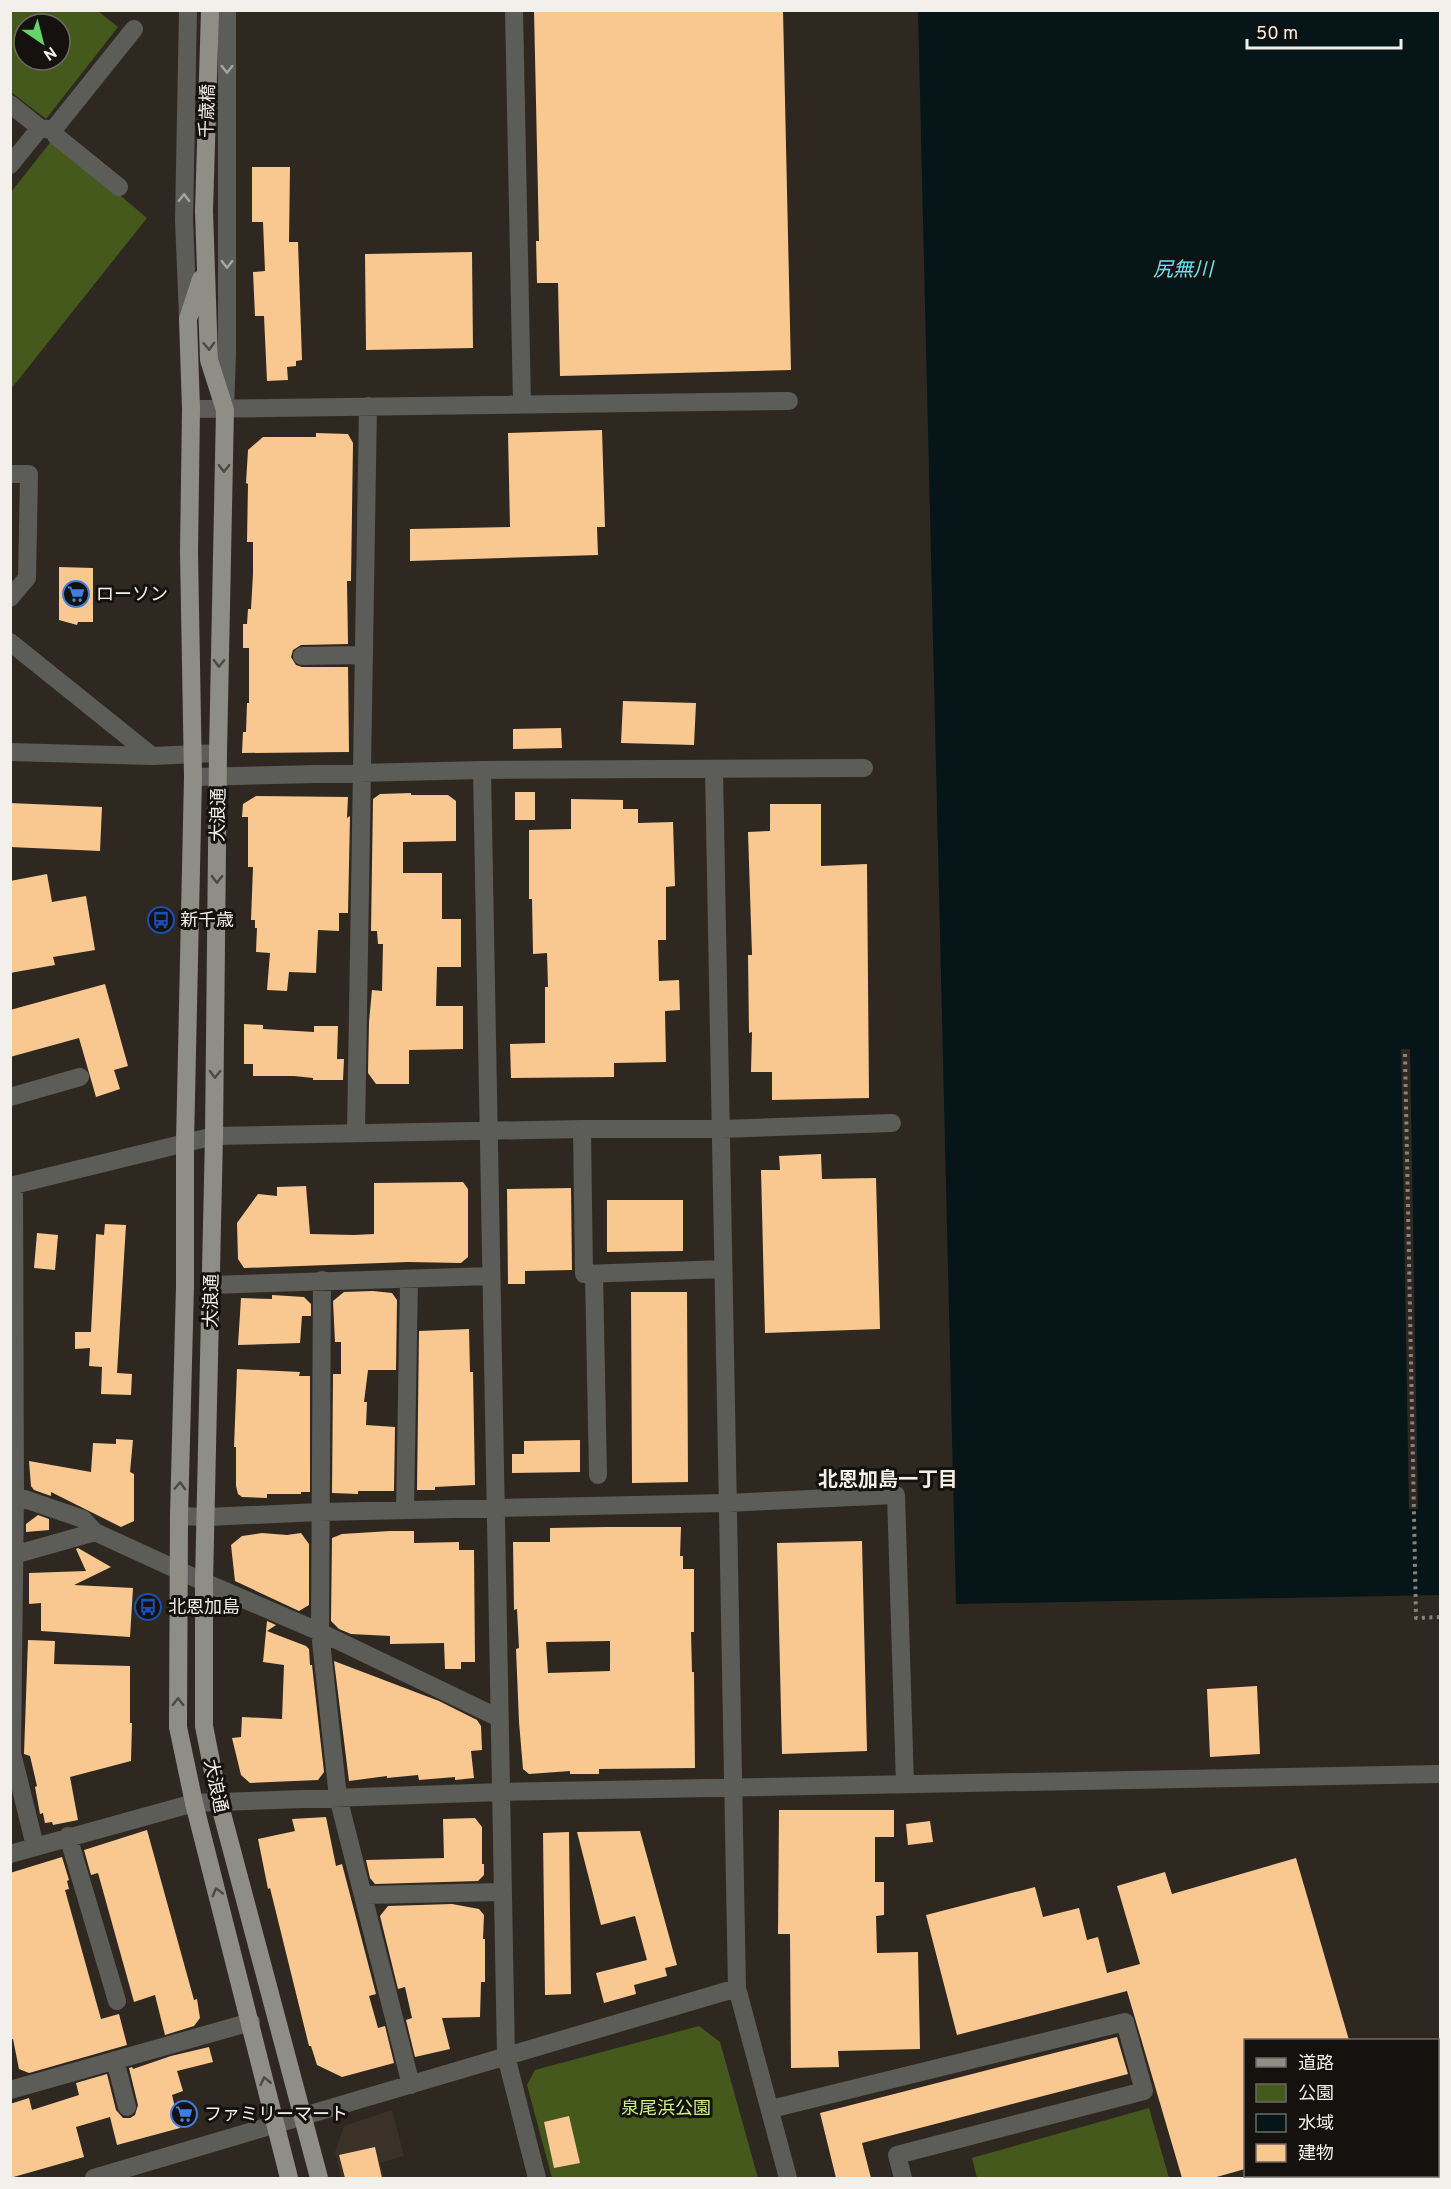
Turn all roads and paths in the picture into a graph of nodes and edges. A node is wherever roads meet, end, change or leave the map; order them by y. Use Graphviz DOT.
graph roads {
  1 [pos="188,10"];
  2 [pos="210,10"];
  3 [pos="227,10"];
  4 [pos="514,10"];
  5 [pos="134,29"];
  6 [pos="10,104"];
  7 [pos="46,129"];
  8 [pos="10,165"];
  9 [pos="119,187"];
  10 [pos="206,266"];
  11 [pos="188,319"];
  12 [pos="789,401"];
  13 [pos="522,404"];
  14 [pos="368,406"];
  15 [pos="191,410"];
  16 [pos="225,410"];
  17 [pos="10,474"];
  18 [pos="10,598"];
  19 [pos="10,642"];
  20 [pos="364,655"];
  21 [pos="302,656"];
  22 [pos="10,752"];
  23 [pos="218,753"];
  24 [pos="192,754"];
  25 [pos="152,756"];
  26 [pos="864,768"];
  27 [pos="714,769"];
  28 [pos="482,770"];
  29 [pos="362,772"];
  30 [pos="219,776"];
  31 [pos="193,777"];
  32 [pos="1405,1054"];
  33 [pos="80,1077"];
  34 [pos="10,1097"];
  35 [pos="892,1123"];
  36 [pos="582,1129"];
  37 [pos="722,1129"];
  38 [pos="488,1131"];
  39 [pos="356,1132"];
  40 [pos="214,1136"];
  41 [pos="185,1143"];
  42 [pos="12,1186"];
  43 [pos="723,1269"];
  44 [pos="594,1274"];
  45 [pos="491,1276"];
  46 [pos="322,1280"];
  47 [pos="409,1280"];
  48 [pos="211,1285"];
  49 [pos="12,1304"];
  50 [pos="13,1382"];
  51 [pos="598,1475"];
  52 [pos="13,1495"];
  53 [pos="727,1503"];
  54 [pos="495,1508"];
  55 [pos="405,1510"];
  56 [pos="320,1512"];
  57 [pos="179,1516"];
  58 [pos="207,1517"];
  59 [pos="95,1532"];
  60 [pos="12,1555"];
  61 [pos="179,1571"];
  62 [pos="204,1582"];
  63 [pos="1440,1617"];
  64 [pos="320,1632"];
  65 [pos="11,1659"];
  66 [pos="499,1718"];
  67 [pos="11,1753"];
  68 [pos="1440,1774"];
  69 [pos="905,1784"];
  70 [pos="733,1787"];
  71 [pos="501,1792"];
  72 [pos="338,1797"];
  73 [pos="219,1802"];
  74 [pos="194,1803"];
  75 [pos="68,1836"];
  76 [pos="34,1846"];
  77 [pos="10,1854"];
  78 [pos="502,1892"];
  79 [pos="364,1895"];
  80 [pos="737,1988"];
  81 [pos="117,2001"];
  82 [pos="251,2022"];
  83 [pos="506,2056"];
  84 [pos="115,2060"];
  85 [pos="411,2085"];
  86 [pos="11,2088"];
  87 [pos="128,2107"];
  88 [pos="771,2109"];
  89 [pos="303,2118"];
  90 [pos="275,2125"];
  91 [pos="94,2178"];
  92 [pos="289,2178"];
  93 [pos="319,2178"];
  94 [pos="537,2178"];
  95 [pos="788,2178"];
  96 [pos="903,2178"];
  11 -- 1 [label="street, one-way"];
  2 -- 10 [label="main road, 千歳橋"];
  3 -- 16 [label="street, one-way"];
  4 -- 13 [label="street"];
  5 -- 7 [label="street"];
  6 -- 7 [label="street"];
  7 -- 8 [label="street"];
  7 -- 9 [label="street"];
  10 -- 11 [label="main road"];
  10 -- 16 [label="main road, 大浪通, one-way"];
  11 -- 15 [label="main road, 大浪通"];
  12 -- 13 [label="street"];
  13 -- 14 [label="street"];
  14 -- 16 [label="street"];
  14 -- 20 [label="street"];
  15 -- 16 [label="street"];
  15 -- 24 [label="main road, 大浪通"];
  16 -- 23 [label="main road, 大浪通, one-way"];
  17 -- 18 [label="street"];
  19 -- 25 [label="street"];
  20 -- 21 [label="street"];
  20 -- 29 [label="street"];
  22 -- 25 [label="street"];
  23 -- 24 [label="street"];
  23 -- 30 [label="main road, 大浪通"];
  24 -- 25 [label="street"];
  24 -- 31 [label="main road, 大浪通"];
  26 -- 27 [label="street"];
  27 -- 28 [label="street"];
  27 -- 37 [label="street"];
  28 -- 29 [label="street"];
  28 -- 38 [label="street"];
  29 -- 30 [label="street"];
  29 -- 39 [label="street"];
  30 -- 31 [label="street"];
  30 -- 40 [label="main road, 大浪通, one-way"];
  31 -- 41 [label="main road, 大浪通"];
  32 -- 63 [label="path"];
  33 -- 34 [label="street"];
  35 -- 37 [label="street"];
  36 -- 37 [label="street"];
  36 -- 38 [label="street"];
  36 -- 44 [label="street"];
  37 -- 43 [label="street"];
  38 -- 39 [label="street"];
  38 -- 45 [label="street"];
  39 -- 40 [label="street"];
  40 -- 41 [label="street"];
  40 -- 48 [label="main road, 大浪通"];
  41 -- 42 [label="street"];
  57 -- 41 [label="main road, 大浪通, one-way"];
  42 -- 49 [label="street"];
  43 -- 44 [label="street"];
  43 -- 53 [label="street"];
  44 -- 51 [label="street"];
  45 -- 47 [label="street"];
  45 -- 54 [label="street"];
  46 -- 47 [label="street"];
  46 -- 48 [label="street"];
  46 -- 56 [label="street"];
  47 -- 55 [label="street"];
  48 -- 58 [label="main road, 大浪通"];
  49 -- 50 [label="street"];
  50 -- 52 [label="street"];
  52 -- 59 [label="street"];
  52 -- 60 [label="street"];
  53 -- 54 [label="street"];
  53 -- 69 [label="street"];
  53 -- 70 [label="street"];
  54 -- 55 [label="street"];
  54 -- 66 [label="street"];
  55 -- 56 [label="street"];
  56 -- 58 [label="street"];
  56 -- 64 [label="street"];
  57 -- 58 [label="street"];
  57 -- 61 [label="main road, 大浪通"];
  58 -- 62 [label="main road, 大浪通"];
  59 -- 60 [label="street"];
  59 -- 61 [label="street"];
  60 -- 65 [label="street"];
  61 -- 62 [label="street"];
  74 -- 61 [label="main road, 大浪通, one-way"];
  62 -- 64 [label="street"];
  62 -- 73 [label="main road, 大浪通"];
  64 -- 66 [label="street"];
  64 -- 72 [label="street"];
  65 -- 67 [label="street"];
  66 -- 71 [label="street"];
  67 -- 76 [label="street"];
  68 -- 69 [label="street"];
  69 -- 70 [label="street"];
  70 -- 71 [label="street"];
  70 -- 80 [label="street"];
  71 -- 72 [label="street"];
  71 -- 78 [label="street"];
  72 -- 73 [label="street"];
  72 -- 79 [label="street"];
  73 -- 74 [label="street"];
  73 -- 89 [label="main road, 大浪通"];
  74 -- 75 [label="street"];
  82 -- 74 [label="main road, 大浪通, one-way"];
  75 -- 76 [label="street"];
  75 -- 81 [label="street"];
  76 -- 77 [label="street"];
  78 -- 79 [label="street"];
  78 -- 83 [label="street"];
  79 -- 85 [label="street"];
  80 -- 83 [label="street"];
  80 -- 88 [label="street"];
  82 -- 84 [label="street"];
  90 -- 82 [label="main road, 大浪通, one-way"];
  83 -- 85 [label="street"];
  83 -- 94 [label="street"];
  84 -- 86 [label="street"];
  84 -- 87 [label="street"];
  85 -- 89 [label="street"];
  88 -- 95 [label="street"];
  88 -- 96 [label="street"];
  89 -- 90 [label="street"];
  89 -- 93 [label="main road, 大浪通"];
  90 -- 91 [label="street"];
  90 -- 92 [label="main road, 大浪通"];
}
